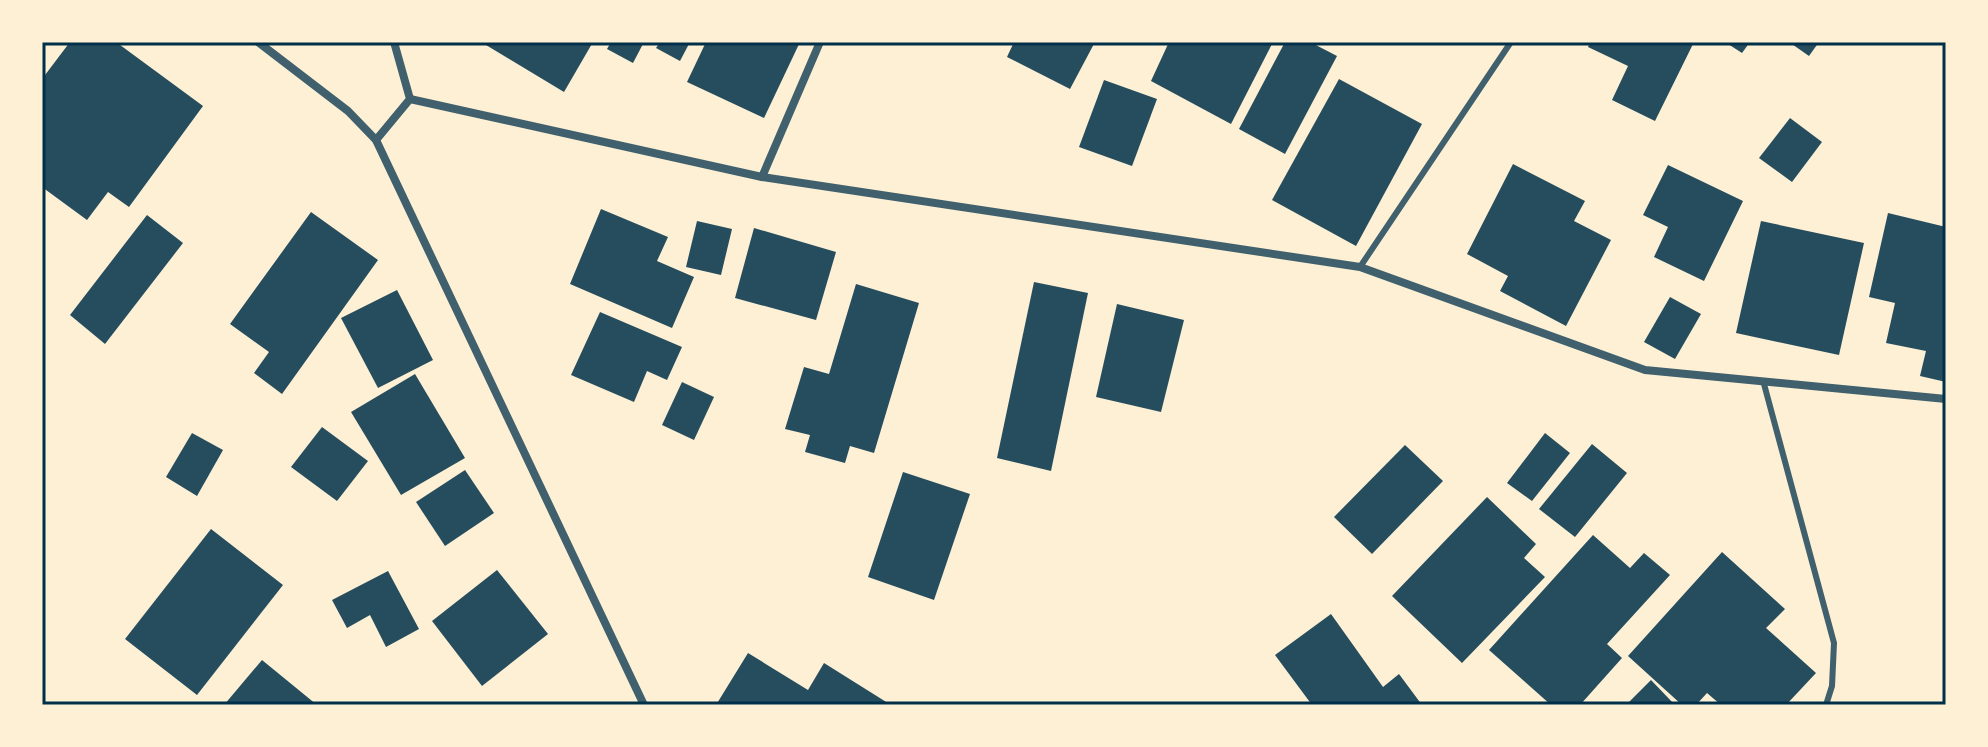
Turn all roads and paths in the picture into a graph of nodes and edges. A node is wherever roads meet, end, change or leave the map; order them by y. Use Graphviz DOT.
graph roads {
  1 [pos="258,42"];
  2 [pos="394,42"];
  3 [pos="820,42"];
  4 [pos="1511,42"];
  5 [pos="410,99"];
  6 [pos="376,140"];
  7 [pos="762,177"];
  8 [pos="1360,267"];
  9 [pos="1764,384"];
  10 [pos="1946,399"];
  11 [pos="644,705"];
  12 [pos="1826,705"];
  1 -- 6 [label="street"];
  2 -- 5 [label="street"];
  3 -- 7 [label="street"];
  4 -- 8 [label="lane"];
  5 -- 6 [label="street"];
  5 -- 7 [label="street"];
  6 -- 11 [label="street"];
  7 -- 8 [label="street"];
  8 -- 9 [label="street"];
  9 -- 10 [label="street"];
  9 -- 12 [label="lane"];
}
